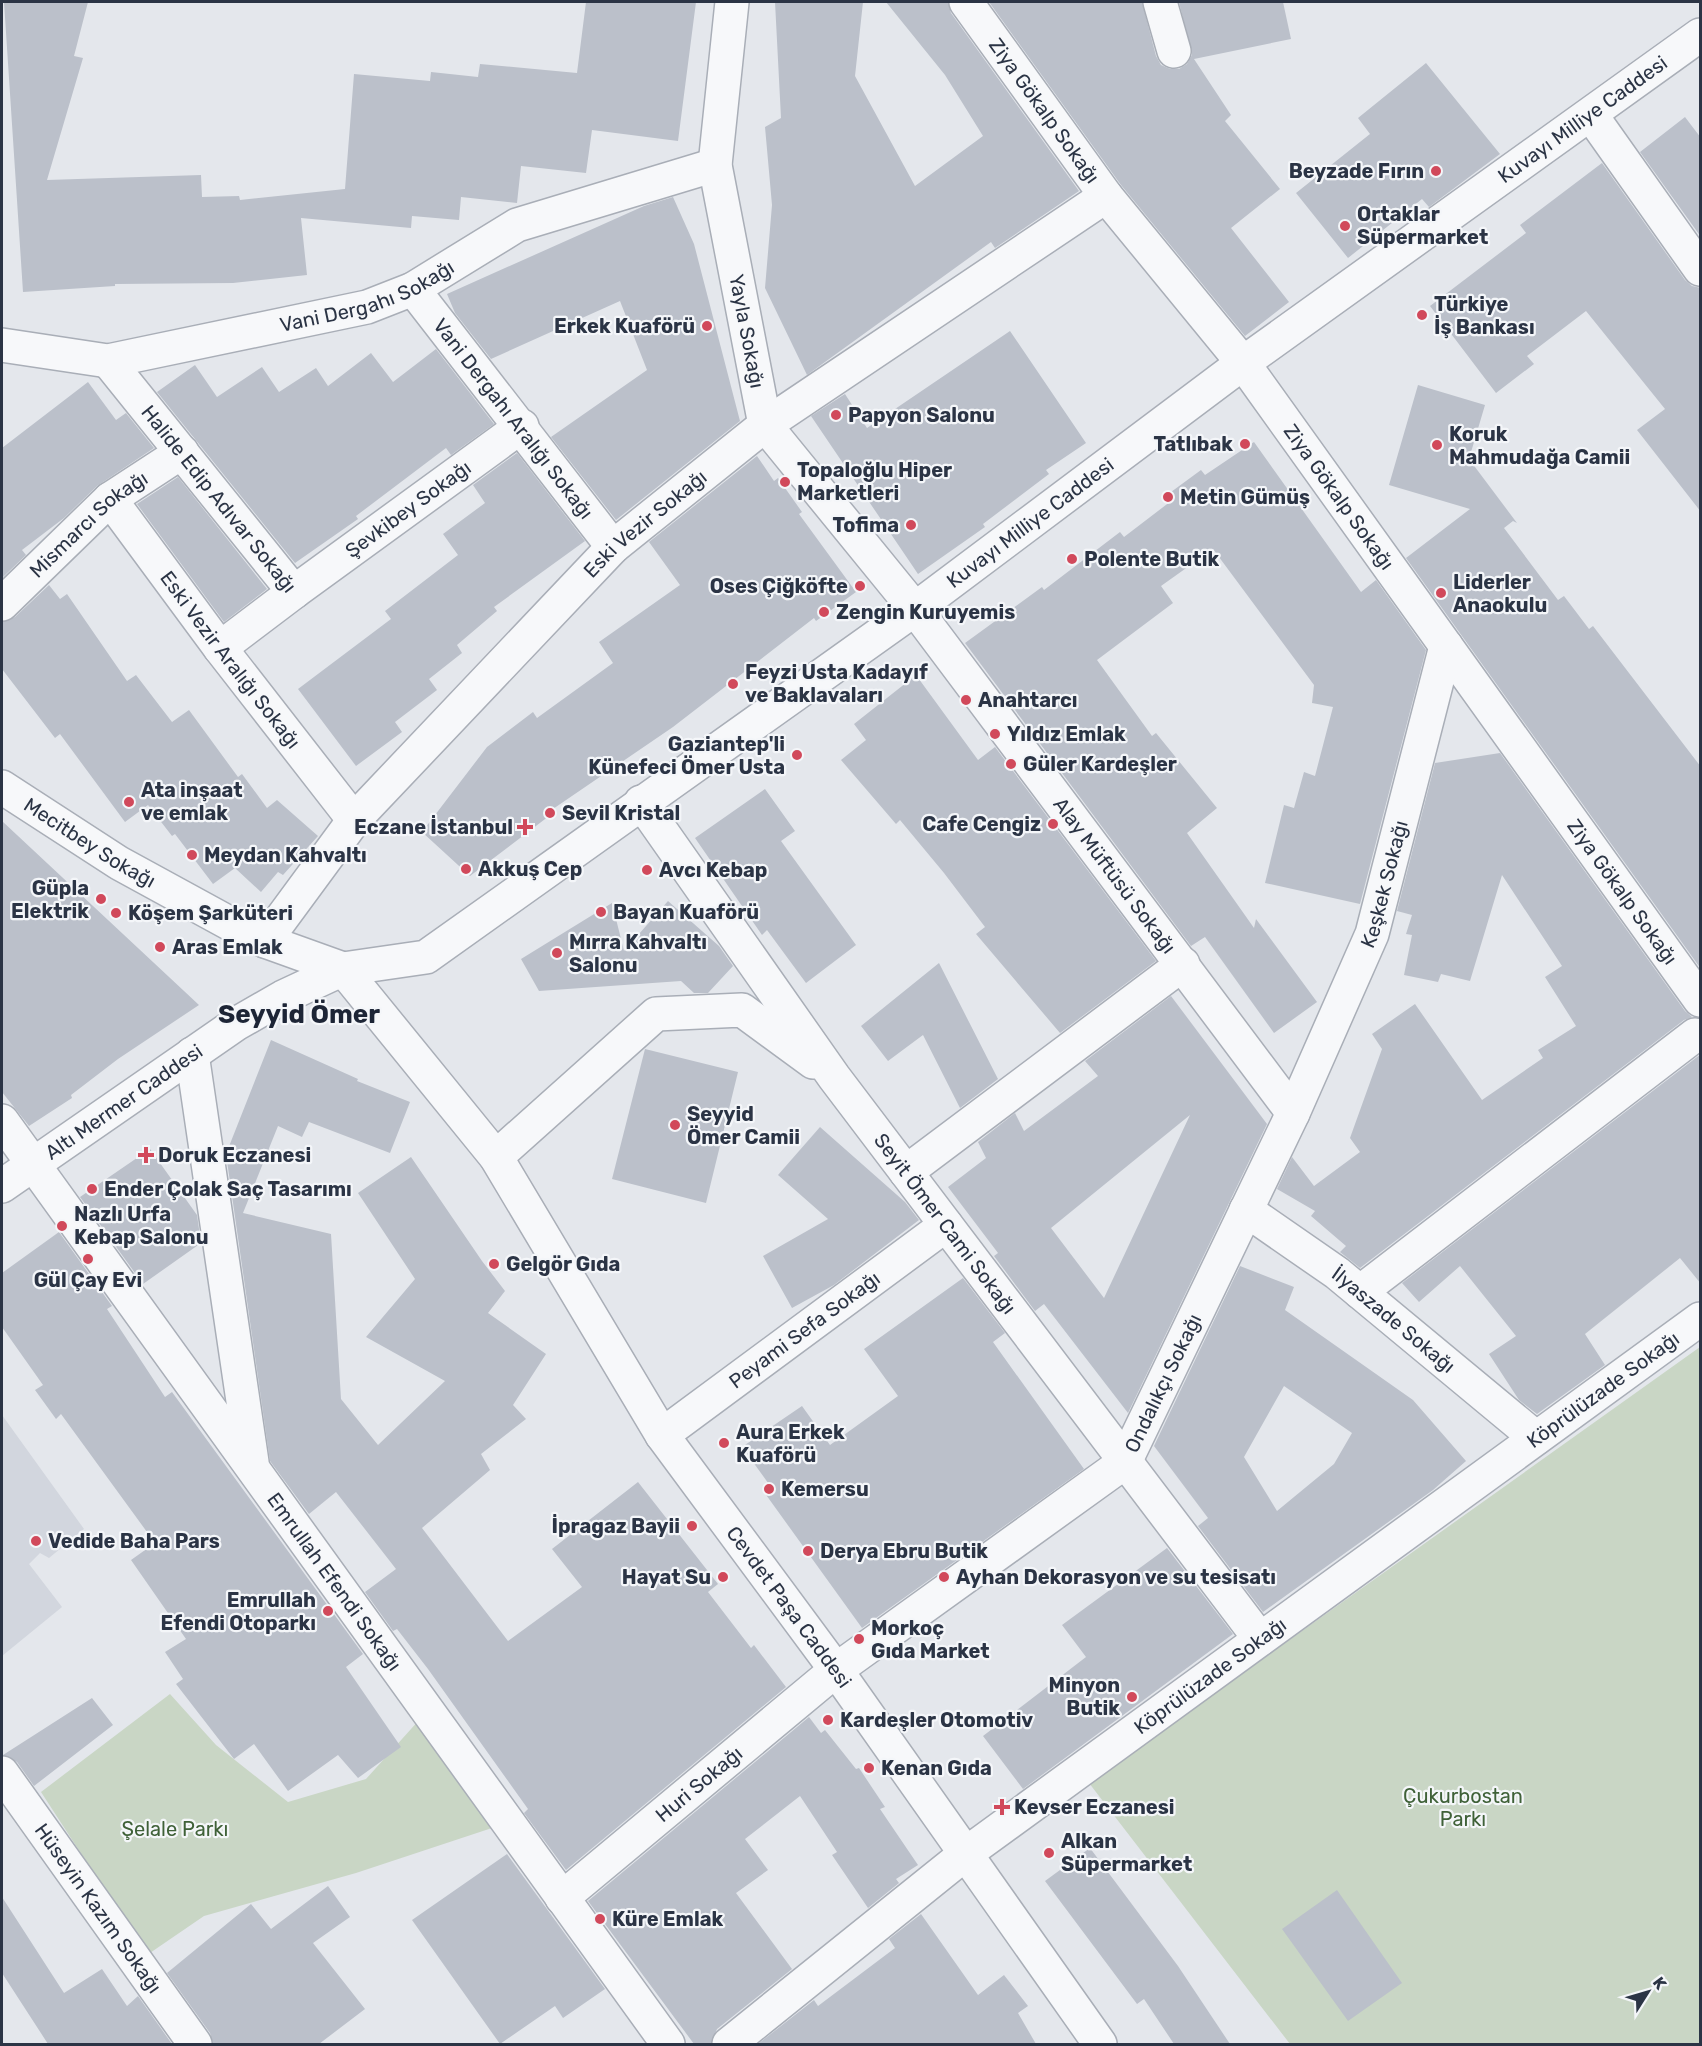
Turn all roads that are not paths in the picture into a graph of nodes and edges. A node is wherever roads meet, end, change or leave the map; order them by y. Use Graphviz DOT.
graph roads {
  1 [pos="732,2"];
  2 [pos="966,2"];
  3 [pos="1160,2"];
  4 [pos="1701,35"];
  5 [pos="1174,51"];
  6 [pos="1591,115"];
  7 [pos="715,165"];
  8 [pos="1106,196"];
  9 [pos="1701,269"];
  10 [pos="413,289"];
  11 [pos="2,345"];
  12 [pos="108,361"];
  13 [pos="1243,363"];
  14 [pos="765,425"];
  15 [pos="522,426"];
  16 [pos="182,452"];
  17 [pos="110,498"];
  18 [pos="613,547"];
  19 [pos="294,592"];
  20 [pos="2,604"];
  21 [pos="915,609"];
  22 [pos="1446,646"];
  23 [pos="220,648"];
  24 [pos="2,787"];
  25 [pos="641,802"];
  26 [pos="354,820"];
  27 [pos="265,941"];
  28 [pos="1183,964"];
  29 [pos="343,969"];
  30 [pos="1701,1000"];
  31 [pos="1695,1035"];
  32 [pos="192,1054"];
  33 [pos="834,1077"];
  34 [pos="1293,1113"];
  35 [pos="2,1121"];
  36 [pos="496,1157"];
  37 [pos="32,1164"];
  38 [pos="906,1172"];
  39 [pos="2,1186"];
  40 [pos="1246,1210"];
  41 [pos="946,1225"];
  42 [pos="1360,1292"];
  43 [pos="1701,1319"];
  44 [pos="662,1436"];
  45 [pos="1536,1438"];
  46 [pos="1125,1462"];
  47 [pos="252,1466"];
  48 [pos="1260,1639"];
  49 [pos="836,1670"];
  50 [pos="2,1773"];
  51 [pos="964,1855"];
  52 [pos="562,1898"];
  53 [pos="195,2044"];
  54 [pos="668,2044"];
  55 [pos="729,2044"];
  56 [pos="1100,2044"];
  1 -- 7 [label="street, Yayla Sokağı"];
  2 -- 8 [label="street, Ziya Gökalp Sokağı"];
  3 -- 5 [label="street"];
  4 -- 6 [label="street, Kuvayı Milliye Caddesi"];
  6 -- 9 [label="street"];
  6 -- 13 [label="street, Kuvayı Milliye Caddesi"];
  7 -- 10 [label="street, Vani Dergahı Sokağı"];
  7 -- 14 [label="street, Yayla Sokağı"];
  8 -- 13 [label="street, Ziya Gökalp Sokağı"];
  8 -- 14 [label="street, Eski Vezir Sokağı"];
  10 -- 12 [label="street, Vani Dergahı Sokağı"];
  10 -- 15 [label="street, Vani Dergahı Aralığı Sokağı"];
  11 -- 12 [label="street, Vani Dergahı Sokağı"];
  12 -- 16 [label="street, Halide Edip Adıvar Sokağı"];
  13 -- 21 [label="street, Kuvayı Milliye Caddesi"];
  13 -- 22 [label="street, Ziya Gökalp Sokağı"];
  14 -- 18 [label="street, Eski Vezir Sokağı"];
  14 -- 21 [label="street, Yayla Sokağı"];
  15 -- 18 [label="street, Vani Dergahı Aralığı Sokağı"];
  15 -- 19 [label="street, Şevkibey Sokağı"];
  16 -- 17 [label="street, Mismarcı Sokağı"];
  16 -- 19 [label="street, Halide Edip Adıvar Sokağı"];
  17 -- 20 [label="street, Mismarcı Sokağı"];
  17 -- 23 [label="street, Eski Vezir Aralığı Sokağı"];
  18 -- 26 [label="street, Eski Vezir Sokağı"];
  19 -- 23 [label="street, Halide Edip Adıvar Sokağı"];
  21 -- 25 [label="street, Kuvayı Milliye Caddesi"];
  21 -- 28 [label="street, Alay Müftüsü Sokağı"];
  22 -- 30 [label="street, Ziya Gökalp Sokağı"];
  22 -- 34 [label="street, Keşkek Sokağı"];
  23 -- 26 [label="street, Eski Vezir Aralığı Sokağı"];
  24 -- 27 [label="street, Meсitbey Sokağı"];
  25 -- 29 [label="street, Kuvayı Milliye Caddesi"];
  25 -- 33 [label="street, Seyit Ömer Cami Sokağı"];
  26 -- 27 [label="street, Eski Vezir Sokağı"];
  27 -- 29 [label="street, Meсitbey Sokağı"];
  28 -- 34 [label="street, Alay Müftüsü Sokağı"];
  28 -- 38 [label="street"];
  29 -- 32 [label="street, Altı Mermer Caddesi"];
  29 -- 36 [label="street, Cevdet Paşa Caddesi"];
  31 -- 42 [label="street"];
  32 -- 37 [label="street, Altı Mermer Caddesi"];
  32 -- 47 [label="street"];
  33 -- 36 [label="street"];
  33 -- 38 [label="street, Seyit Ömer Cami Sokağı"];
  34 -- 40 [label="street, Ondalıkçı Sokağı"];
  35 -- 37 [label="street, Emrullah Efendi Sokağı"];
  36 -- 44 [label="street, Cevdet Paşa Caddesi"];
  37 -- 39 [label="street, Altı Mermer Caddesi"];
  37 -- 47 [label="street, Emrullah Efendi Sokağı"];
  38 -- 41 [label="street, Seyit Ömer Cami Sokağı"];
  40 -- 42 [label="street, İlyaszade Sokağı"];
  40 -- 46 [label="street, Ondalıkçı Sokağı"];
  41 -- 44 [label="street, Peyami Sefa Sokağı"];
  41 -- 46 [label="street, Seyit Ömer Cami Sokağı"];
  42 -- 45 [label="street, İlyaszade Sokağı"];
  43 -- 45 [label="street, Köprülüzade Sokağı"];
  44 -- 49 [label="street, Cevdet Paşa Caddesi"];
  45 -- 48 [label="street, Köprülüzade Sokağı"];
  46 -- 48 [label="street, Seyit Ömer Cami Sokağı"];
  46 -- 49 [label="street, Ondalıkçı Sokağı"];
  47 -- 52 [label="street, Emrullah Efendi Sokağı"];
  48 -- 51 [label="street, Köprülüzade Sokağı"];
  49 -- 51 [label="street, Cevdet Paşa Caddesi"];
  49 -- 52 [label="street, Huri Sokağı"];
  50 -- 53 [label="street, Hüseyin Kazım Sokağı"];
  51 -- 55 [label="street, Köprülüzade Sokağı"];
  51 -- 56 [label="street, Cevdet Paşa Caddesi"];
  52 -- 54 [label="street, Emrullah Efendi Sokağı"];
}
